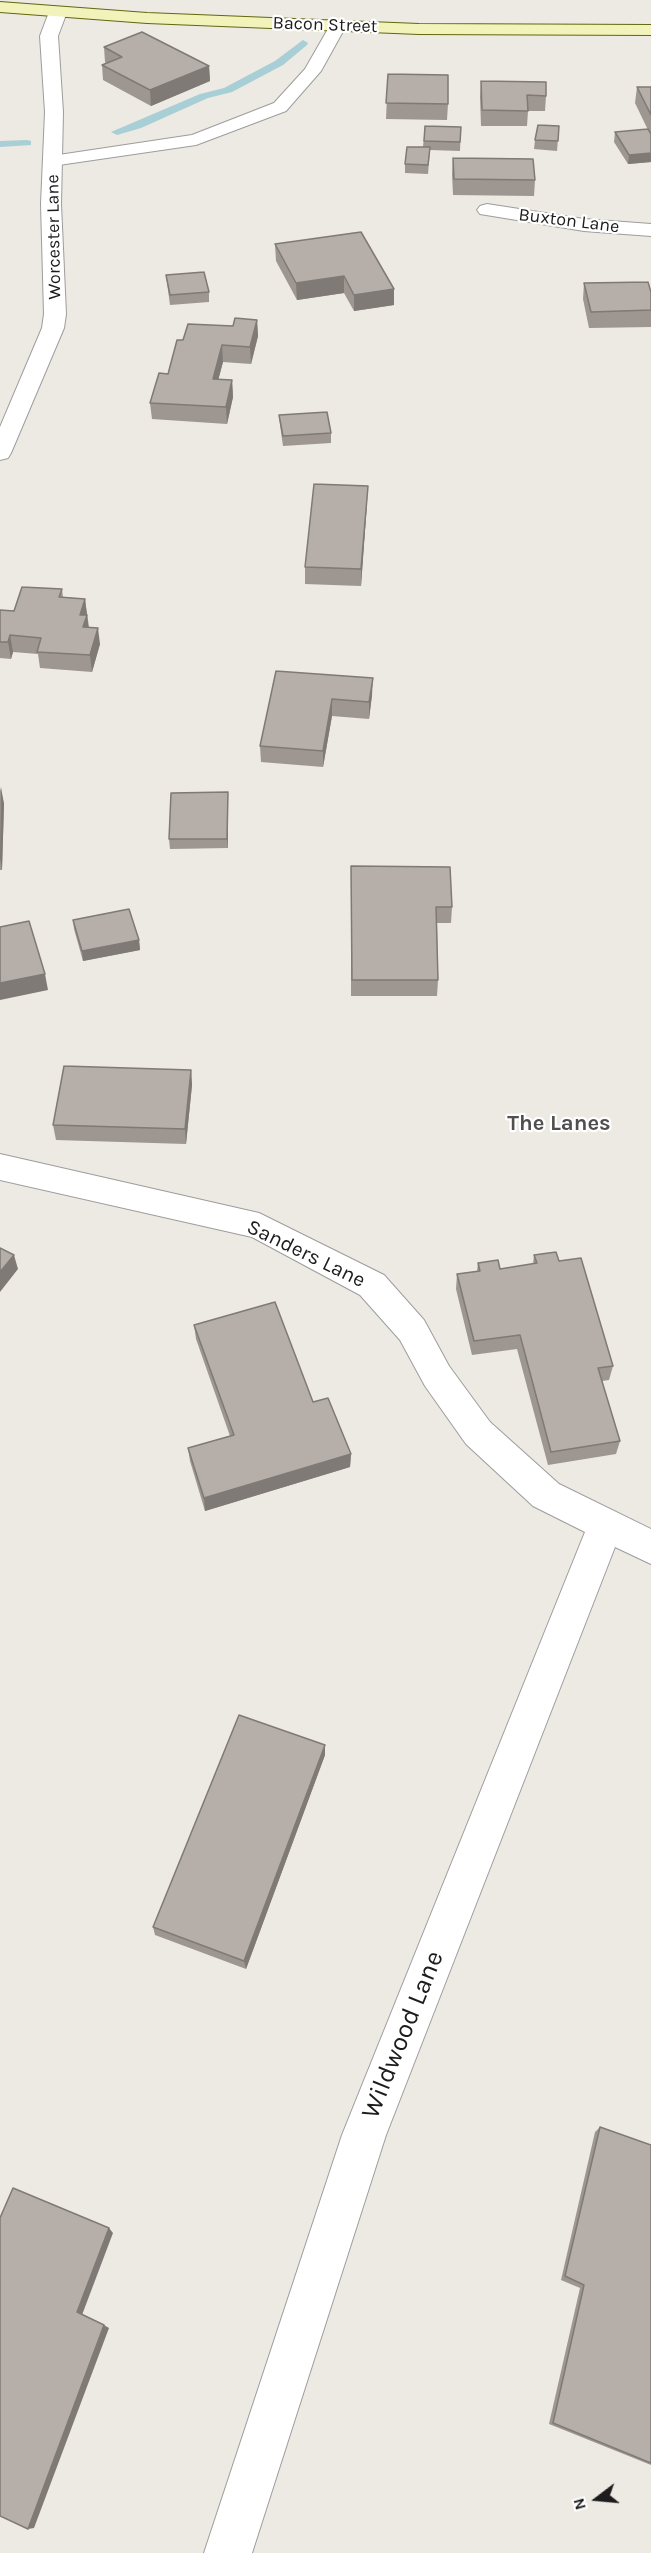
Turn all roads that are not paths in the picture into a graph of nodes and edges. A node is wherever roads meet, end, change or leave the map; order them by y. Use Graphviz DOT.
graph roads {
  1 [pos="0,7"];
  2 [pos="58,12"];
  3 [pos="338,26"];
  4 [pos="651,30"];
  5 [pos="52,161"];
  6 [pos="487,210"];
  7 [pos="651,230"];
  8 [pos="0,453"];
  9 [pos="0,1167"];
  10 [pos="605,1526"];
  11 [pos="651,1547"];
  12 [pos="228,2553"];
  1 -- 2 [label="main road, Bacon Street"];
  2 -- 3 [label="main road, Bacon Street"];
  2 -- 5 [label="street, Worcester Lane"];
  3 -- 4 [label="main road, Bacon Street"];
  3 -- 5 [label="lane"];
  5 -- 8 [label="street, Worcester Lane"];
  6 -- 7 [label="street, Buxton Lane"];
  9 -- 10 [label="street, Sanders Lane"];
  10 -- 11 [label="street, Sanders Lane"];
  10 -- 12 [label="street, Wildwood Lane"];
}
